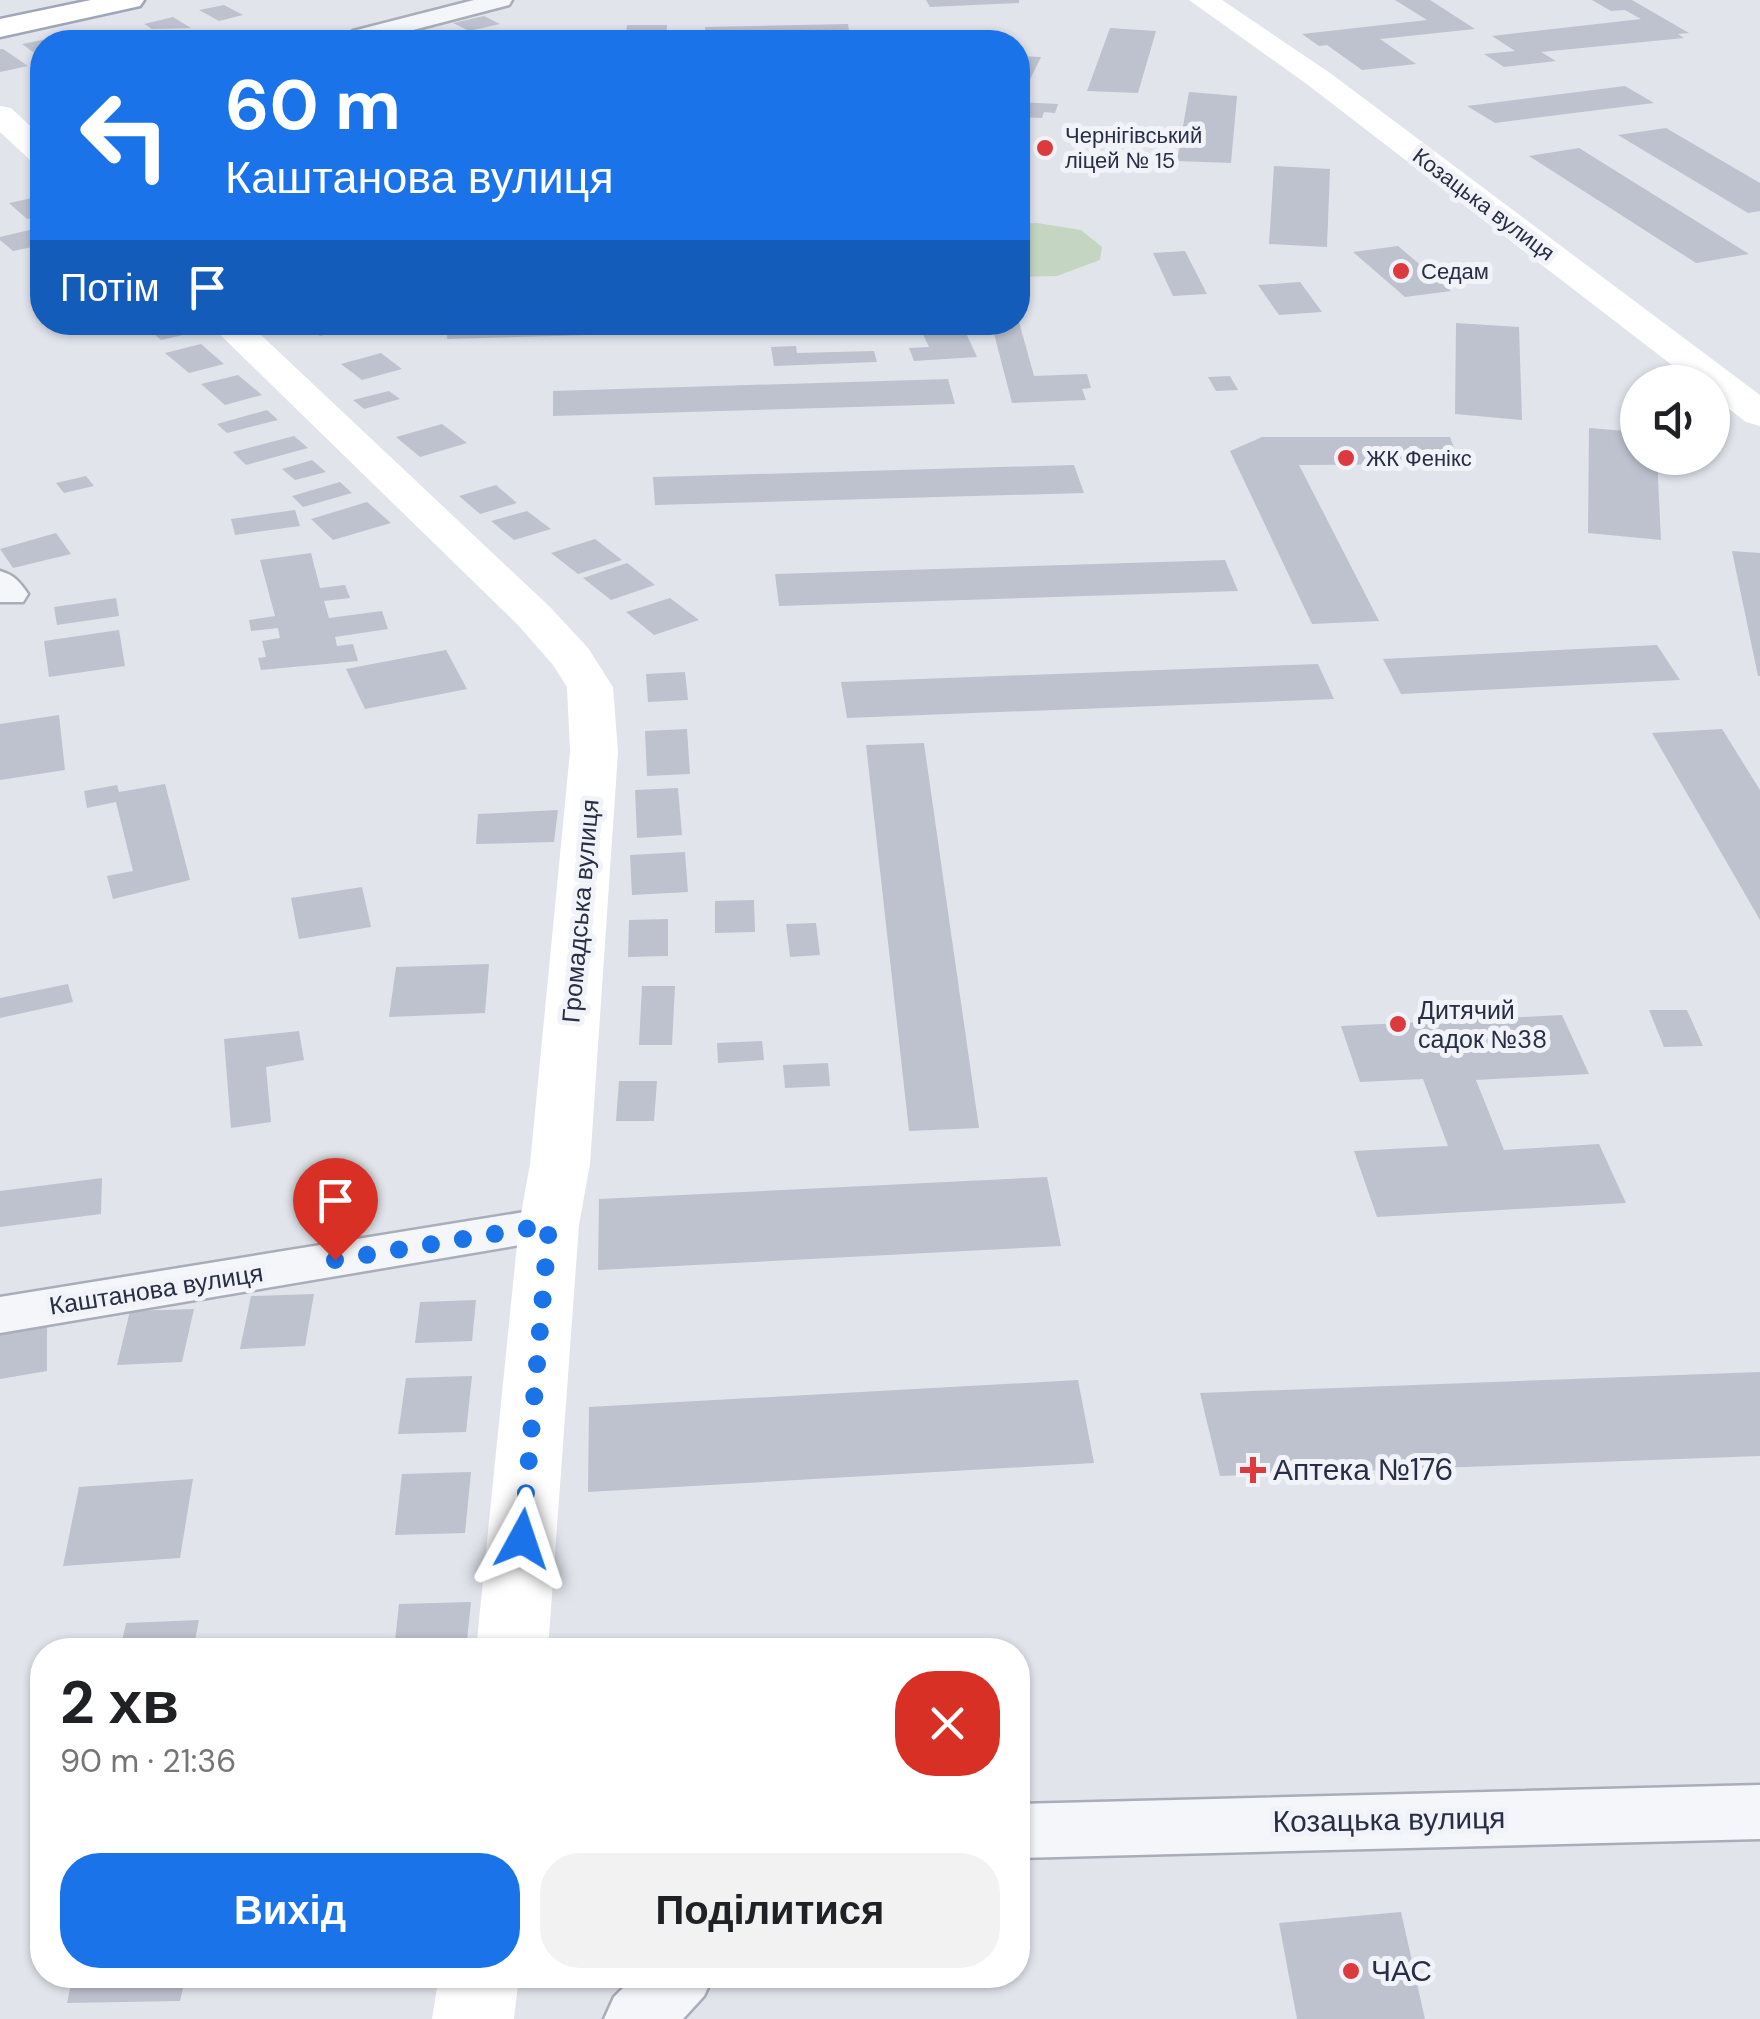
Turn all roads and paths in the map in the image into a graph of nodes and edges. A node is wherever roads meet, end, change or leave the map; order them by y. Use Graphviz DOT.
graph roads {
  1 [pos="130,0"];
  2 [pos="501,0"];
  3 [pos="1203,0"];
  4 [pos="0,28"];
  5 [pos="384,30"];
  6 [pos="0,115"];
  7 [pos="30,143"];
  8 [pos="239,335"];
  9 [pos="1760,414"];
  10 [pos="549,1225"];
  11 [pos="0,1315"];
  12 [pos="513,1638"];
  13 [pos="1760,1812"];
  14 [pos="1082,1830"];
  15 [pos="1030,1832"];
  16 [pos="1030,1843"];
  17 [pos="477,1988"];
  18 [pos="669,1988"];
  19 [pos="473,2019"];
  20 [pos="638,2019"];
  1 -- 4 [label="street"];
  2 -- 5 [label="street"];
  3 -- 9 [label="street, Козацька вулиця"];
  6 -- 7 [label="street"];
  8 -- 10 [label="street, Громадська вулиця"];
  10 -- 11 [label="street, Каштанова вулиця"];
  10 -- 12 [label="street, Громадська вулиця"];
  13 -- 14 [label="street, Козацька вулиця"];
  14 -- 15 [label="street, Козацька вулиця"];
  14 -- 16 [label="street"];
  17 -- 19 [label="street"];
  18 -- 20 [label="street"];
}
